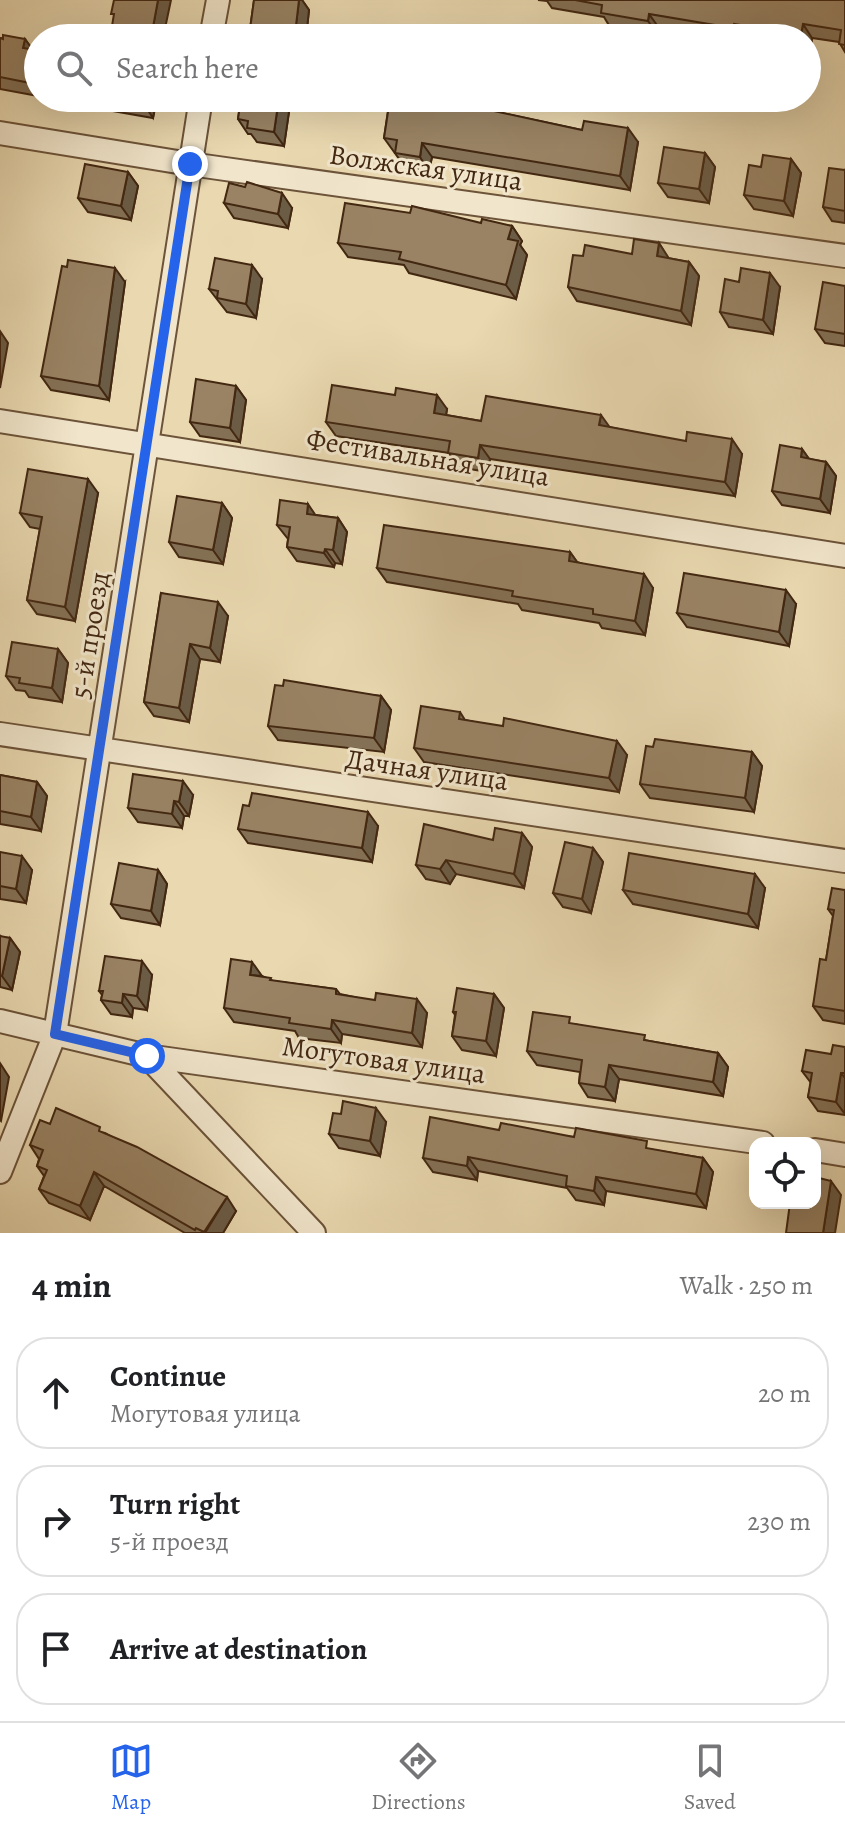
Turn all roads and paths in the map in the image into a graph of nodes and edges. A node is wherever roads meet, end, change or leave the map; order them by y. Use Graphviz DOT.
graph roads {
  1 [pos="218,0"];
  2 [pos="214,24"];
  3 [pos="199,112"];
  4 [pos="0,133"];
  5 [pos="190,164"];
  6 [pos="845,256"];
  7 [pos="0,421"];
  8 [pos="149,442"];
  9 [pos="845,556"];
  10 [pos="0,734"];
  11 [pos="101,752"];
  12 [pos="845,861"];
  13 [pos="0,1021"];
  14 [pos="55,1034"];
  15 [pos="147,1056"];
  16 [pos="749,1141"];
  17 [pos="821,1151"];
  18 [pos="845,1155"];
  19 [pos="0,1172"];
  20 [pos="314,1233"];
  1 -- 2 [label="street"];
  3 -- 5 [label="street, 5-й проезд"];
  4 -- 5 [label="street, Волжская улица"];
  5 -- 6 [label="street, Волжская улица"];
  5 -- 8 [label="street, 5-й проезд"];
  7 -- 8 [label="street, Фестивальная улица"];
  8 -- 9 [label="street, Фестивальная улица"];
  8 -- 11 [label="street, 5-й проезд"];
  10 -- 11 [label="street, Дачная улица"];
  11 -- 12 [label="street, Дачная улица"];
  11 -- 14 [label="street, 5-й проезд"];
  13 -- 14 [label="street, Могутовая улица"];
  14 -- 15 [label="street, Могутовая улица"];
  14 -- 19 [label="street, 5-й проезд"];
  15 -- 16 [label="street, Могутовая улица"];
  15 -- 20 [label="street"];
  17 -- 18 [label="street"];
}
